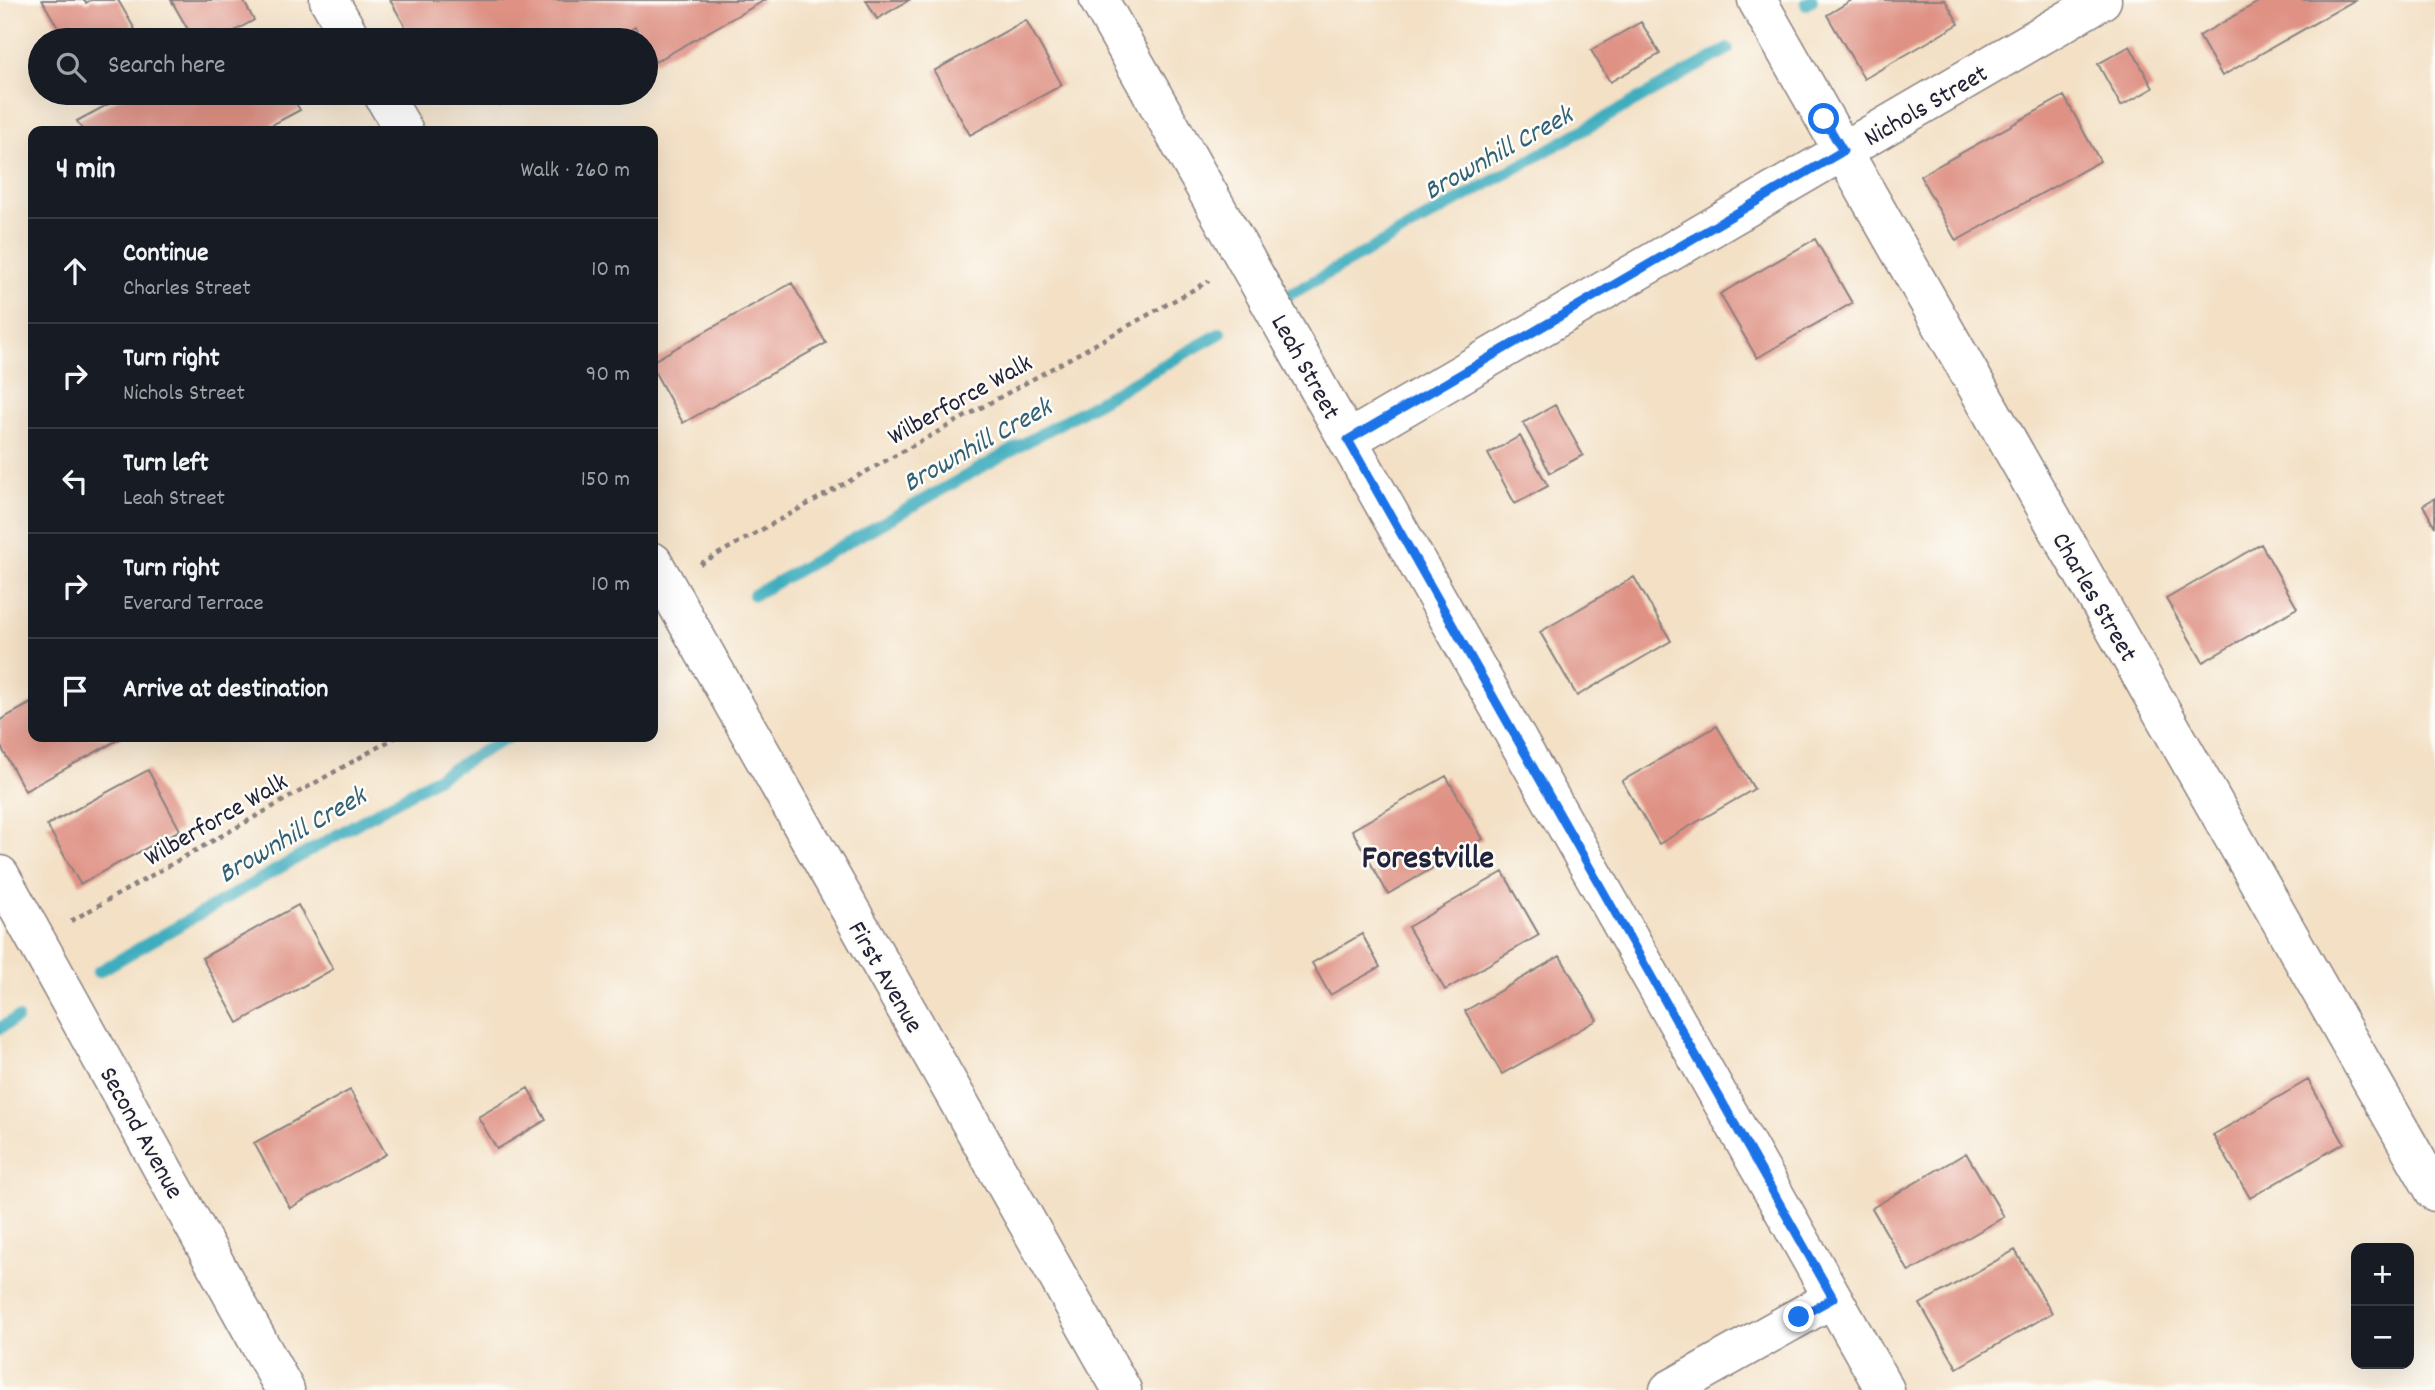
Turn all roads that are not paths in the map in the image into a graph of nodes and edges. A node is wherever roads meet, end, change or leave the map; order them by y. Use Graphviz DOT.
graph roads {
  1 [pos="328,0"];
  2 [pos="1099,0"];
  3 [pos="1757,0"];
  4 [pos="2102,0"];
  5 [pos="345,28"];
  6 [pos="389,105"];
  7 [pos="401,126"];
  8 [pos="1843,151"];
  9 [pos="1348,440"];
  10 [pos="658,571"];
  11 [pos="0,875"];
  12 [pos="2435,1192"];
  13 [pos="1833,1298"];
  14 [pos="285,1390"];
  15 [pos="1122,1390"];
  16 [pos="1669,1390"];
  17 [pos="1885,1390"];
  1 -- 5 [label="street"];
  2 -- 9 [label="street, Leah Street"];
  3 -- 8 [label="street, Charles Street"];
  4 -- 8 [label="street, Nichols Street"];
  6 -- 7 [label="street"];
  8 -- 9 [label="street, Nichols Street"];
  8 -- 12 [label="street, Charles Street"];
  9 -- 13 [label="street, Leah Street"];
  10 -- 15 [label="street, First Avenue"];
  11 -- 14 [label="street, Second Avenue"];
  13 -- 16 [label="street"];
  13 -- 17 [label="street, Leah Street"];
}
